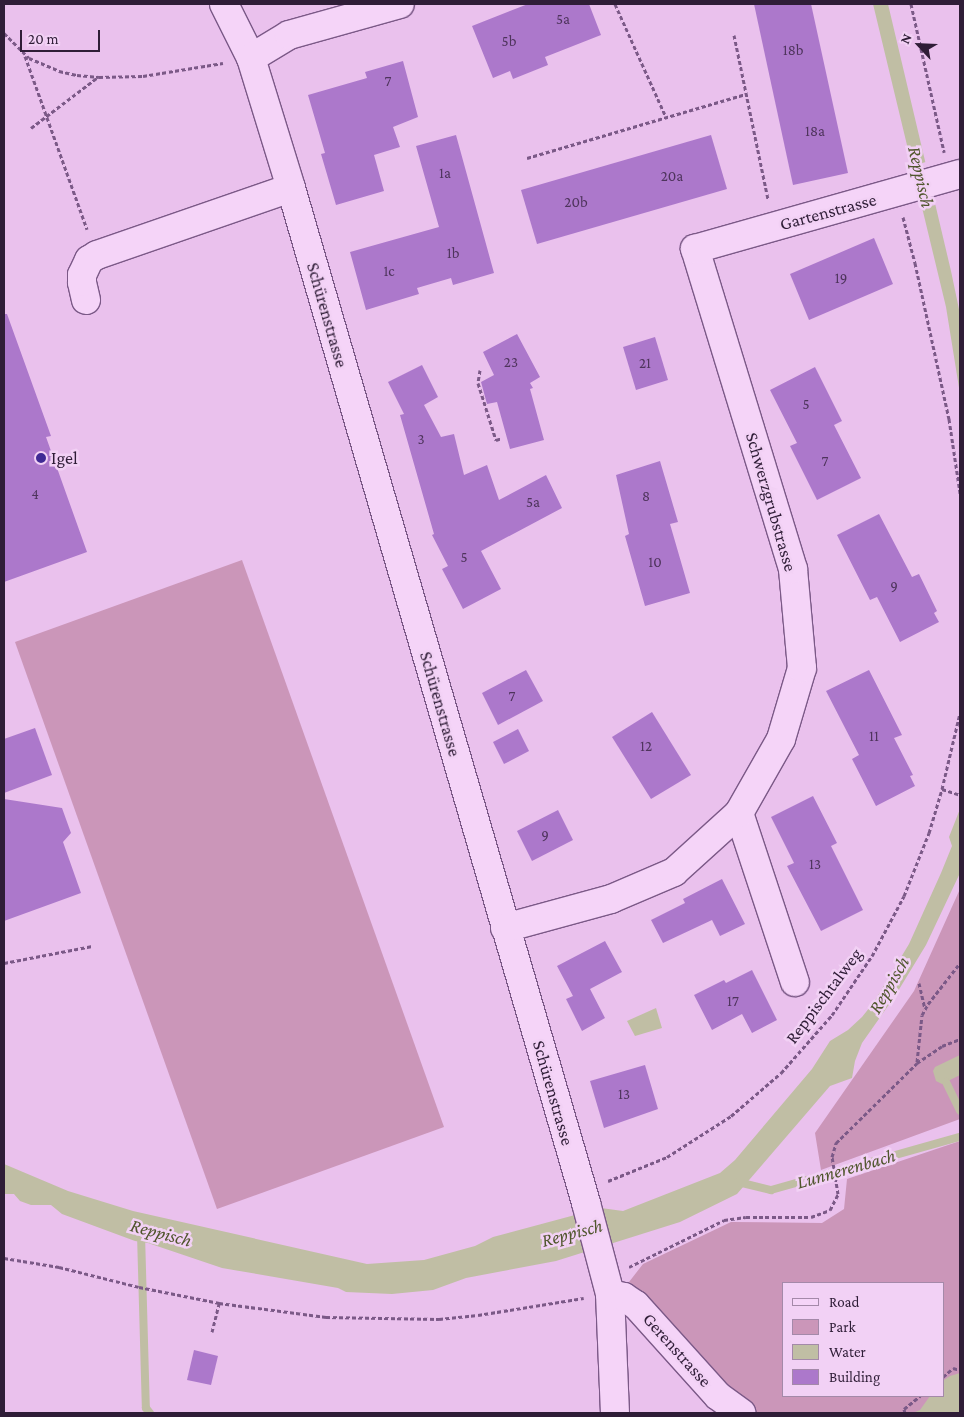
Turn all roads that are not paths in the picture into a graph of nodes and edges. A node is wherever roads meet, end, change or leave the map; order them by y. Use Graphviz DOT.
graph roads {
  1 [pos="224,4"];
  2 [pos="400,4"];
  3 [pos="251,58"];
  4 [pos="950,169"];
  5 [pos="291,188"];
  6 [pos="695,249"];
  7 [pos="86,300"];
  8 [pos="739,813"];
  9 [pos="505,928"];
  10 [pos="795,982"];
  11 [pos="606,1277"];
  12 [pos="615,1413"];
  13 [pos="741,1413"];
  1 -- 3 [label="street, Schürenstrasse"];
  2 -- 3 [label="street"];
  3 -- 5 [label="street, Schürenstrasse"];
  4 -- 6 [label="street, Gartenstrasse"];
  5 -- 7 [label="street"];
  5 -- 9 [label="street, Schürenstrasse"];
  6 -- 8 [label="street, Schwerzgrubstrasse"];
  8 -- 9 [label="street, Schwerzgrubstrasse"];
  8 -- 10 [label="street"];
  9 -- 11 [label="street, Schürenstrasse"];
  11 -- 12 [label="street, Schürenstrasse"];
  11 -- 13 [label="street, Gerenstrasse"];
}
